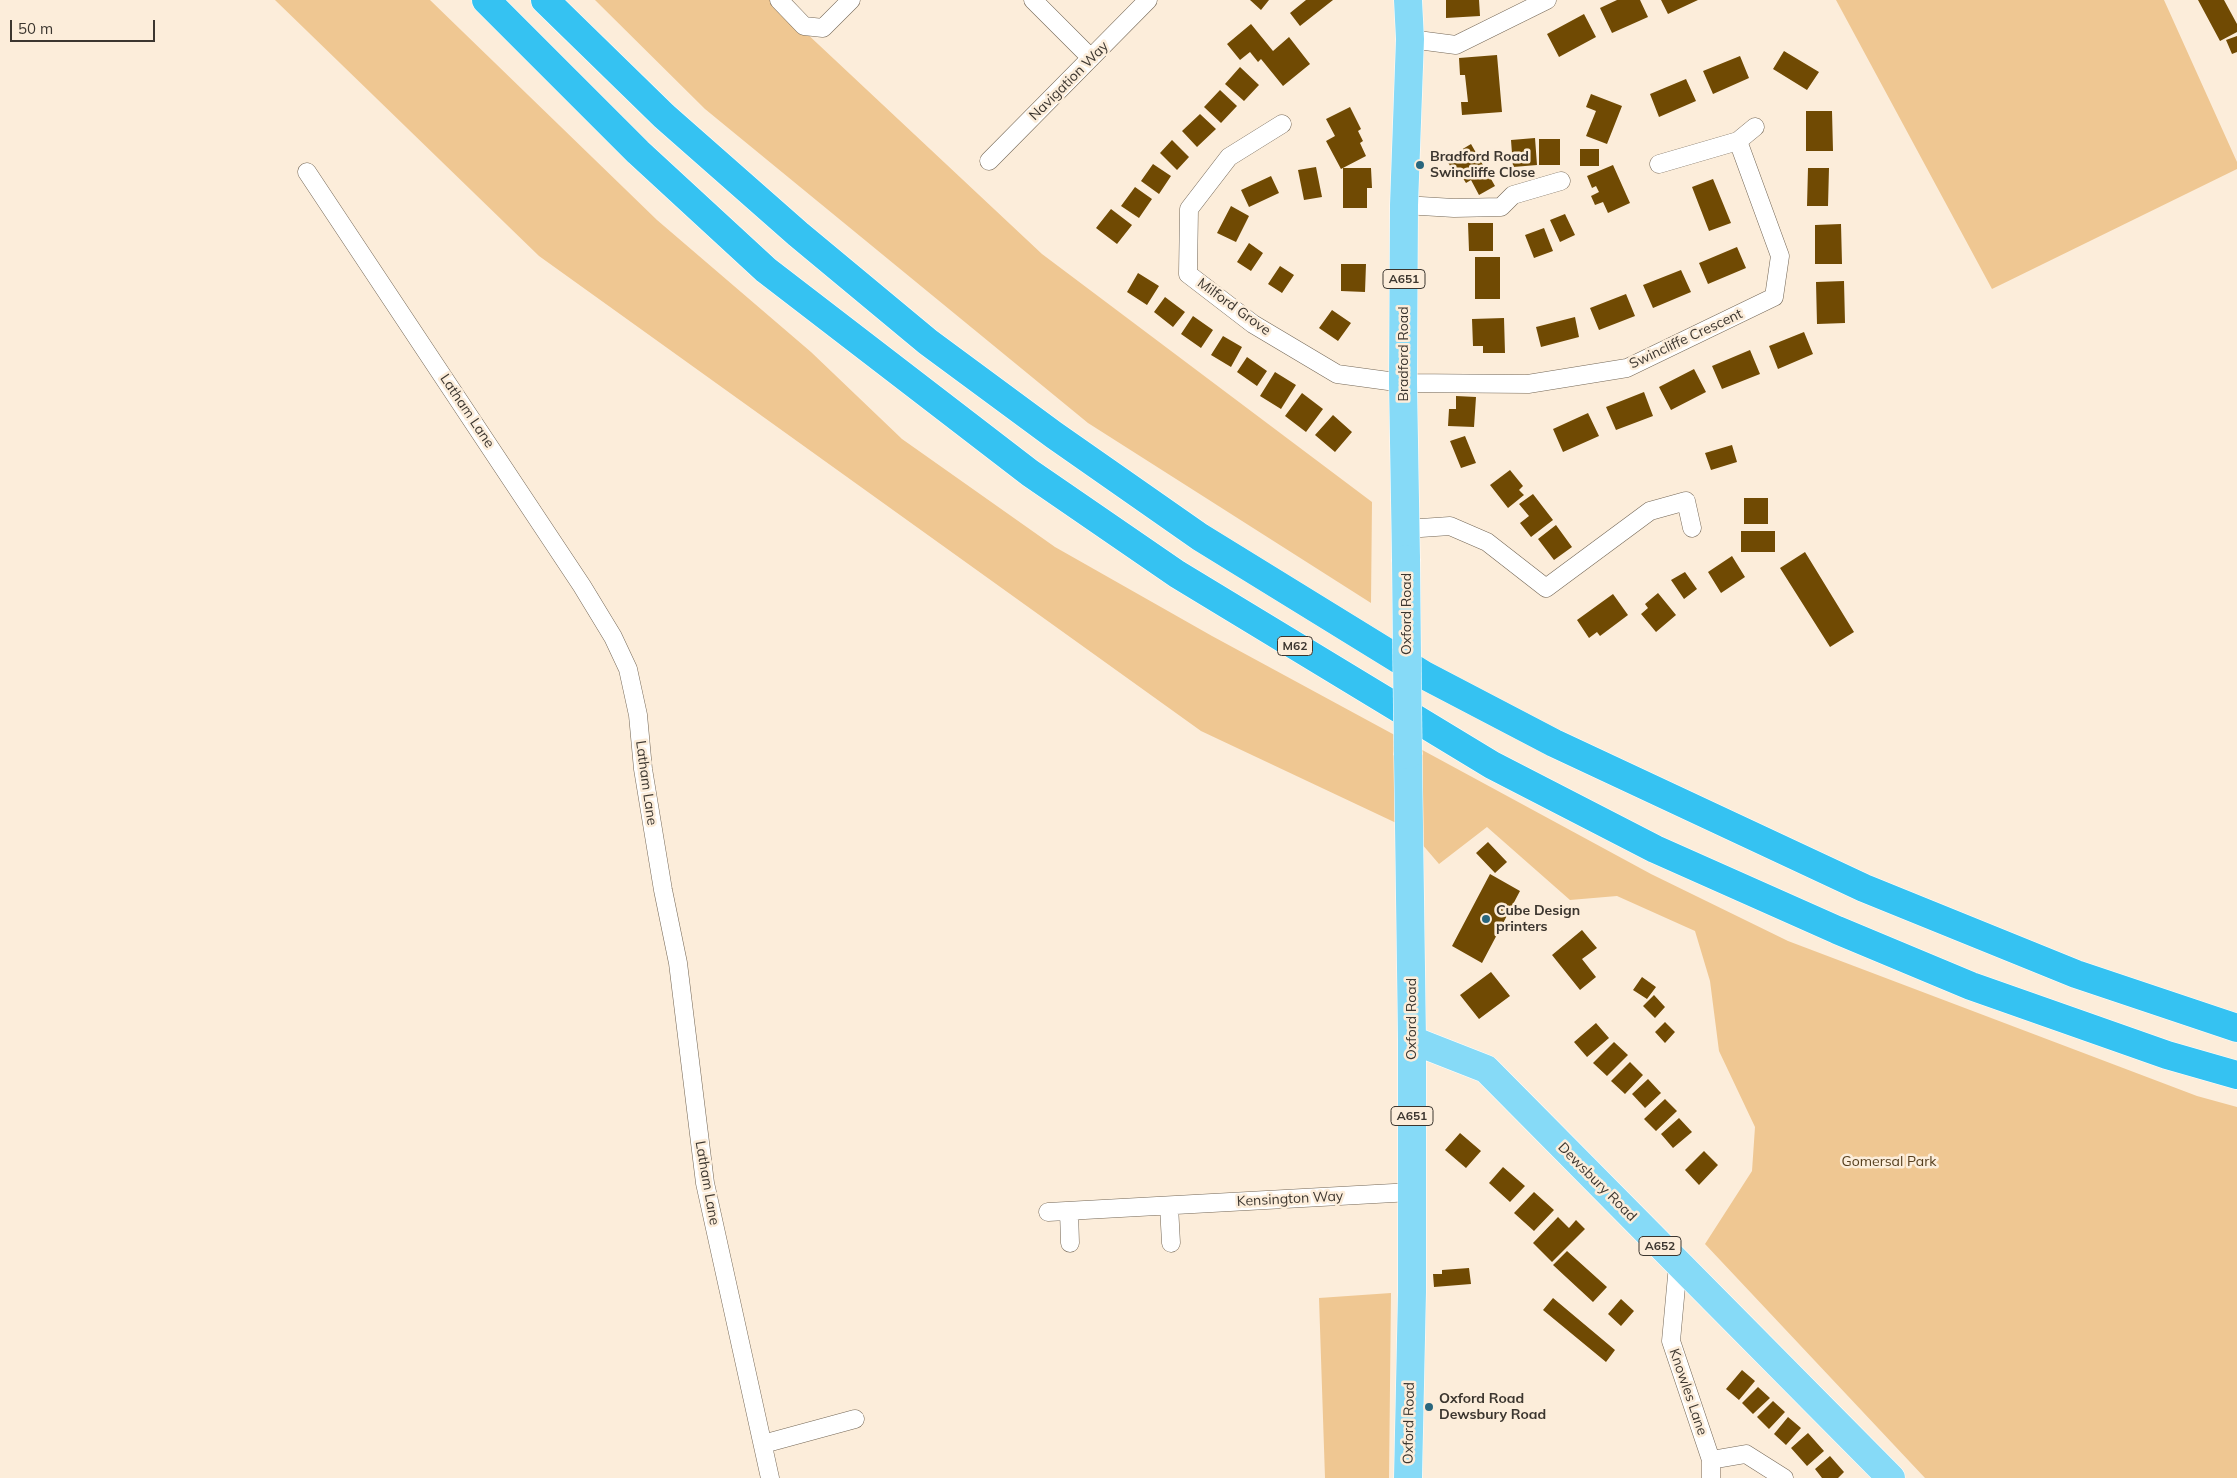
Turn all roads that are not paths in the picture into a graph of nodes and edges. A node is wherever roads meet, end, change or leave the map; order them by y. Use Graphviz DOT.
graph roads {
  1 [pos="486,0"];
  2 [pos="545,0"];
  3 [pos="778,0"];
  4 [pos="851,0"];
  5 [pos="1033,0"];
  6 [pos="1148,0"];
  7 [pos="1408,0"];
  8 [pos="1548,0"];
  9 [pos="1410,39"];
  10 [pos="1092,58"];
  11 [pos="1282,124"];
  12 [pos="1755,127"];
  13 [pos="1738,141"];
  14 [pos="989,161"];
  15 [pos="1659,164"];
  16 [pos="307,172"];
  17 [pos="1561,181"];
  18 [pos="1404,205"];
  19 [pos="1403,383"];
  20 [pos="1692,528"];
  21 [pos="1406,529"];
  22 [pos="1406,559"];
  23 [pos="2237,1028"];
  24 [pos="1412,1040"];
  25 [pos="2237,1075"];
  26 [pos="1412,1192"];
  27 [pos="1169,1206"];
  28 [pos="1069,1211"];
  29 [pos="1048,1212"];
  30 [pos="1070,1243"];
  31 [pos="1170,1243"];
  32 [pos="1678,1264"];
  33 [pos="855,1419"];
  34 [pos="763,1444"];
  35 [pos="1711,1460"];
  36 [pos="770,1478"];
  37 [pos="1408,1478"];
  38 [pos="1711,1478"];
  39 [pos="1784,1478"];
  40 [pos="1891,1478"];
  1 -- 25 [label="highway, M62"];
  2 -- 23 [label="highway"];
  3 -- 4 [label="street"];
  5 -- 10 [label="street"];
  6 -- 10 [label="street, Navigation Way"];
  7 -- 9 [label="main road, Bradford Road / A651"];
  8 -- 9 [label="street"];
  9 -- 18 [label="main road, Bradford Road / A651"];
  10 -- 14 [label="street, Navigation Way"];
  11 -- 19 [label="street, Milford Grove"];
  12 -- 13 [label="street"];
  13 -- 15 [label="street"];
  13 -- 19 [label="street, Swincliffe Crescent"];
  16 -- 34 [label="street, Latham Lane"];
  17 -- 18 [label="street"];
  18 -- 19 [label="main road, Bradford Road / A651"];
  19 -- 21 [label="main road, Bradford Road / A651"];
  20 -- 21 [label="street"];
  21 -- 22 [label="main road, Bradford Road / A651"];
  22 -- 24 [label="main road, Oxford Road / A651, bridge"];
  24 -- 26 [label="main road, Oxford Road / A651"];
  24 -- 32 [label="main road, Dewsbury Road / A652"];
  26 -- 27 [label="street, Kensington Way"];
  26 -- 37 [label="main road, Oxford Road / A651"];
  27 -- 28 [label="street, Kensington Way"];
  27 -- 31 [label="street"];
  28 -- 29 [label="street, Kensington Way"];
  28 -- 30 [label="street"];
  32 -- 35 [label="street, Knowles Lane"];
  32 -- 40 [label="main road, Dewsbury Road / A652"];
  33 -- 34 [label="street"];
  34 -- 36 [label="street, Latham Lane"];
  35 -- 38 [label="street, Knowles Lane"];
  35 -- 39 [label="street"];
}
